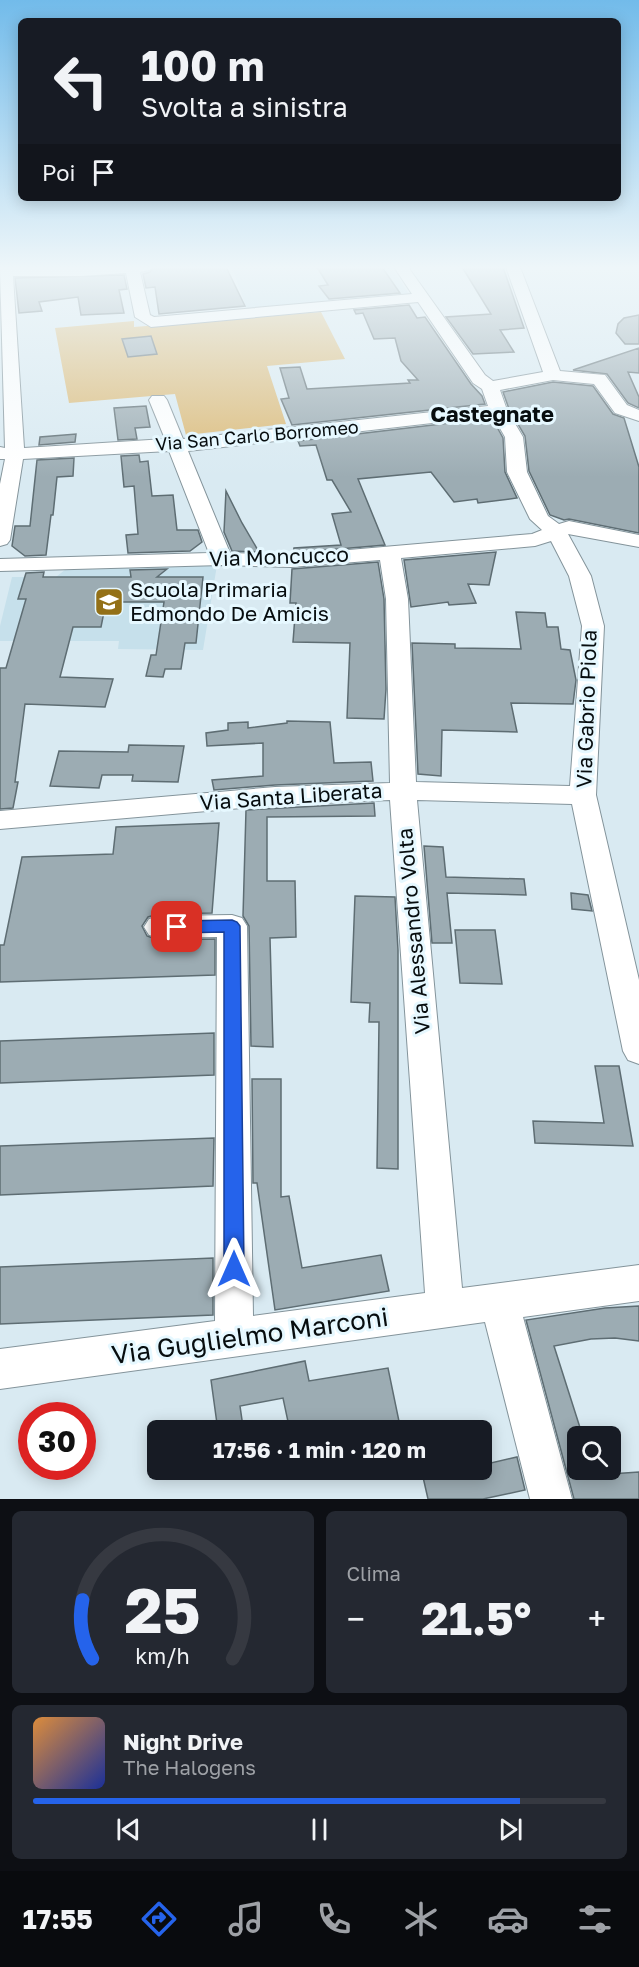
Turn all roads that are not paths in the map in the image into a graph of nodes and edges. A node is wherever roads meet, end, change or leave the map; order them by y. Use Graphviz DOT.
graph roads {
  1 [pos="5,337"];
  2 [pos="451,337"];
  3 [pos="539,337"];
  4 [pos="553,375"];
  5 [pos="490,387"];
  6 [pos="158,400"];
  7 [pos="498,410"];
  8 [pos="639,416"];
  9 [pos="176,446"];
  10 [pos="8,453"];
  11 [pos="556,531"];
  12 [pos="0,540"];
  13 [pos="639,541"];
  14 [pos="389,552"];
  15 [pos="222,559"];
  16 [pos="0,565"];
  17 [pos="403,791"];
  18 [pos="583,795"];
  19 [pos="0,820"];
  20 [pos="159,927"];
  21 [pos="639,1051"];
  22 [pos="639,1283"];
  23 [pos="499,1301"];
  24 [pos="445,1310"];
  25 [pos="234,1338"];
  26 [pos="0,1369"];
  27 [pos="551,1499"];
  1 -- 10 [label="street"];
  2 -- 5 [label="street"];
  3 -- 4 [label="street"];
  4 -- 5 [label="street"];
  4 -- 8 [label="street"];
  5 -- 7 [label="street, Via Gabrio Piola"];
  6 -- 9 [label="street"];
  7 -- 9 [label="street, Via San Carlo Borromeo"];
  7 -- 11 [label="street, Via Gabrio Piola"];
  9 -- 10 [label="street, Via San Carlo Borromeo"];
  9 -- 15 [label="street"];
  10 -- 12 [label="street"];
  11 -- 13 [label="street, Via Moncucco"];
  11 -- 14 [label="street, Via Moncucco"];
  11 -- 18 [label="street, Via Gabrio Piola"];
  14 -- 15 [label="street, Via Moncucco"];
  14 -- 17 [label="street, Via Alessandro Volta"];
  15 -- 16 [label="street, Via Moncucco"];
  17 -- 18 [label="street, Via Santa Liberata"];
  17 -- 19 [label="street, Via Santa Liberata"];
  17 -- 24 [label="street, Via Alessandro Volta"];
  18 -- 21 [label="street, Via Gabrio Piola"];
  20 -- 25 [label="street"];
  22 -- 23 [label="street, Via Guglielmo Marconi"];
  23 -- 24 [label="street, Via Guglielmo Marconi"];
  23 -- 27 [label="street"];
  24 -- 25 [label="street, Via Guglielmo Marconi"];
  25 -- 26 [label="street, Via Guglielmo Marconi"];
}
